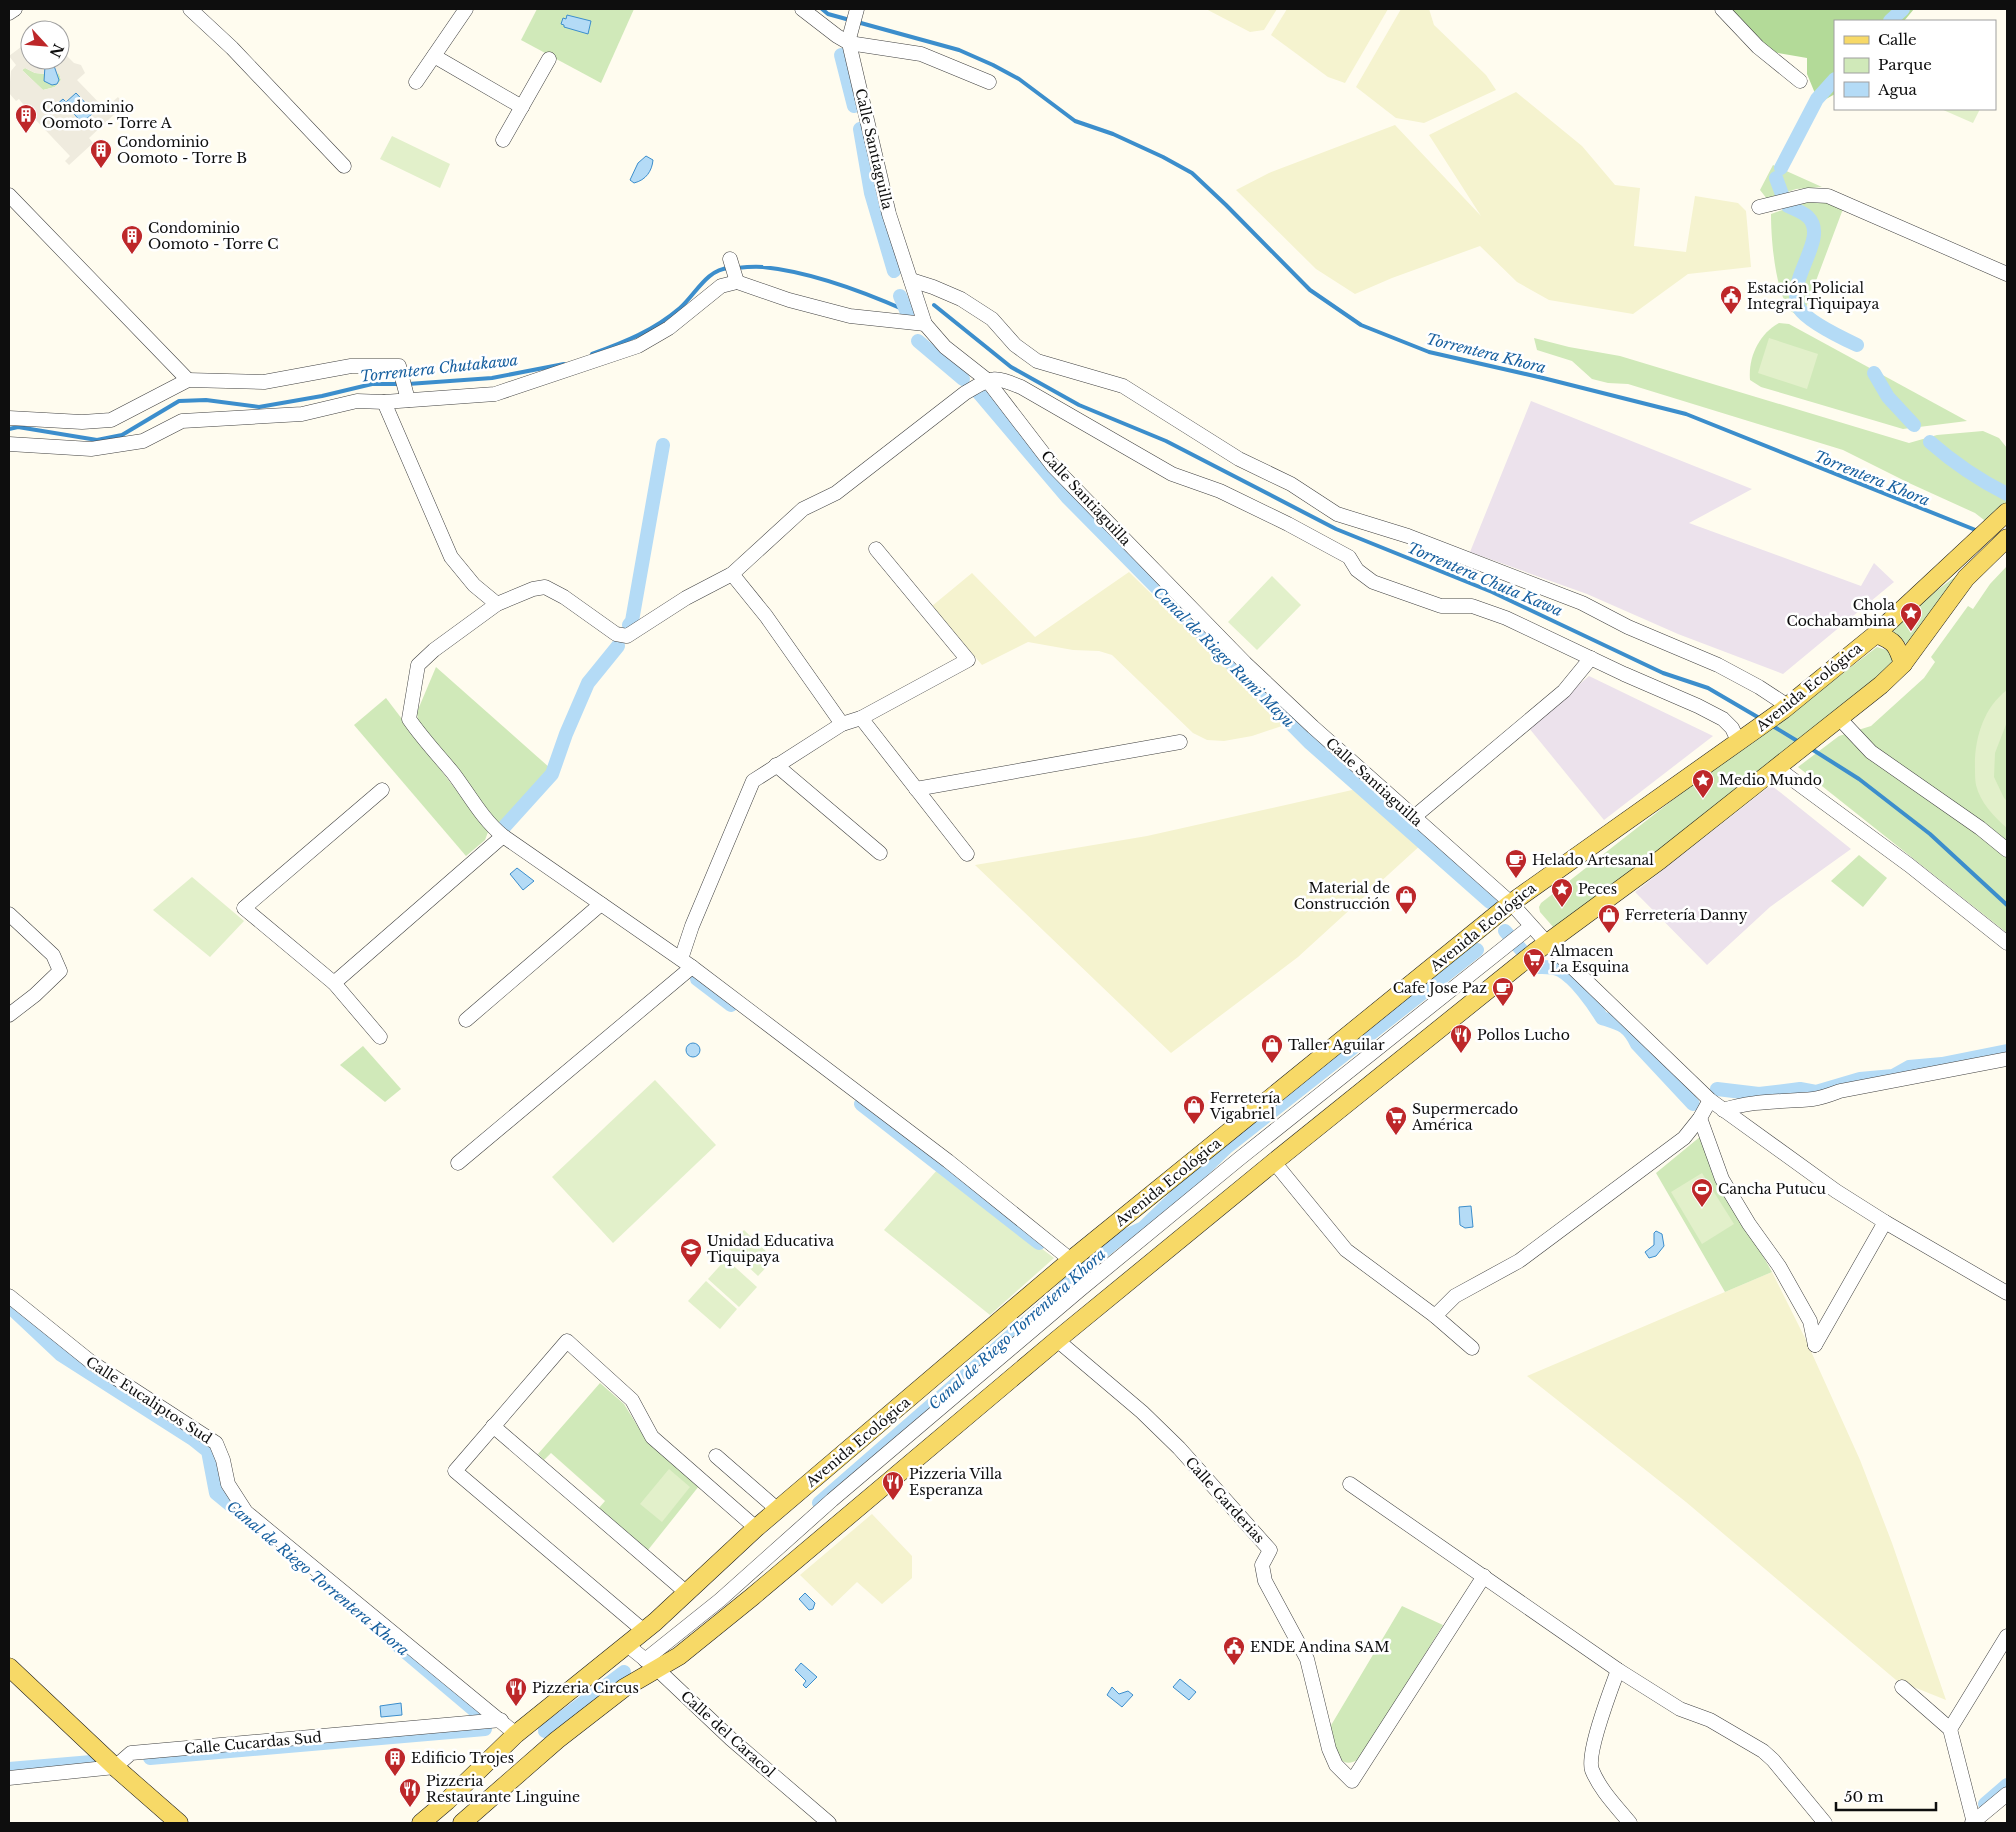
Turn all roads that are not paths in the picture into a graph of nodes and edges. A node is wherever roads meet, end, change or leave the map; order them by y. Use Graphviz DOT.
graph roads {
  1 [pos="15,9"];
  2 [pos="190,9"];
  3 [pos="466,9"];
  4 [pos="802,9"];
  5 [pos="1722,9"];
  6 [pos="857,11"];
  7 [pos="9,13"];
  8 [pos="850,39"];
  9 [pos="434,56"];
  10 [pos="549,59"];
  11 [pos="1800,81"];
  12 [pos="416,82"];
  13 [pos="989,82"];
  14 [pos="522,107"];
  15 [pos="503,140"];
  16 [pos="344,166"];
  17 [pos="9,195"];
  18 [pos="1759,207"];
  19 [pos="2007,274"];
  20 [pos="912,284"];
  21 [pos="925,324"];
  22 [pos="188,380"];
  23 [pos="986,380"];
  24 [pos="408,400"];
  25 [pos="384,402"];
  26 [pos="9,418"];
  27 [pos="9,444"];
  28 [pos="2001,518"];
  29 [pos="2007,538"];
  30 [pos="876,549"];
  31 [pos="732,574"];
  32 [pos="497,604"];
  33 [pos="1876,634"];
  34 [pos="1591,658"];
  35 [pos="1903,664"];
  36 [pos="1785,708"];
  37 [pos="861,718"];
  38 [pos="1839,718"];
  39 [pos="842,724"];
  40 [pos="1743,740"];
  41 [pos="1180,742"];
  42 [pos="1783,764"];
  43 [pos="776,765"];
  44 [pos="916,789"];
  45 [pos="382,790"];
  46 [pos="1414,817"];
  47 [pos="503,836"];
  48 [pos="2007,850"];
  49 [pos="880,853"];
  50 [pos="967,854"];
  51 [pos="1511,903"];
  52 [pos="601,904"];
  53 [pos="9,914"];
  54 [pos="1525,931"];
  55 [pos="1547,942"];
  56 [pos="2007,943"];
  57 [pos="686,963"];
  58 [pos="334,983"];
  59 [pos="9,1015"];
  60 [pos="466,1020"];
  61 [pos="380,1037"];
  62 [pos="2007,1059"];
  63 [pos="1710,1100"];
  64 [pos="1723,1110"];
  65 [pos="1700,1118"];
  66 [pos="1274,1162"];
  67 [pos="458,1163"];
  68 [pos="1885,1222"];
  69 [pos="1071,1260"];
  70 [pos="2007,1293"];
  71 [pos="9,1296"];
  72 [pos="1435,1316"];
  73 [pos="1057,1340"];
  74 [pos="1472,1348"];
  75 [pos="494,1426"];
  76 [pos="716,1456"];
  77 [pos="1350,1484"];
  78 [pos="778,1510"];
  79 [pos="756,1528"];
  80 [pos="1484,1576"];
  81 [pos="687,1593"];
  82 [pos="644,1631"];
  83 [pos="2007,1636"];
  84 [pos="627,1645"];
  85 [pos="651,1665"];
  86 [pos="9,1667"];
  87 [pos="1618,1670"];
  88 [pos="1902,1687"];
  89 [pos="501,1720"];
  90 [pos="1950,1729"];
  91 [pos="516,1734"];
  92 [pos="115,1766"];
  93 [pos="9,1778"];
  94 [pos="2007,1794"];
  95 [pos="179,1823"];
  96 [pos="422,1823"];
  97 [pos="462,1823"];
  98 [pos="830,1823"];
  99 [pos="1630,1823"];
  100 [pos="1825,1823"];
  101 [pos="1973,1823"];
  1 -- 7 [label="street"];
  2 -- 16 [label="street"];
  3 -- 9 [label="street"];
  4 -- 8 [label="street"];
  5 -- 11 [label="street"];
  6 -- 8 [label="street"];
  8 -- 13 [label="street"];
  8 -- 20 [label="street, Calle Santiaguilla"];
  9 -- 12 [label="street"];
  9 -- 14 [label="street"];
  10 -- 14 [label="street"];
  14 -- 15 [label="street"];
  17 -- 22 [label="street"];
  18 -- 19 [label="street"];
  20 -- 21 [label="street, Calle Santiaguilla"];
  20 -- 36 [label="street"];
  21 -- 23 [label="street, Calle Santiaguilla"];
  21 -- 24 [label="street"];
  22 -- 24 [label="street"];
  22 -- 26 [label="street"];
  23 -- 31 [label="street"];
  23 -- 34 [label="street"];
  23 -- 46 [label="street, Calle Santiaguilla"];
  24 -- 25 [label="street"];
  25 -- 27 [label="street"];
  25 -- 32 [label="street"];
  28 -- 33 [label="main road, Avenida Ecológica"];
  29 -- 35 [label="main road"];
  30 -- 37 [label="street"];
  31 -- 32 [label="street"];
  31 -- 39 [label="street"];
  32 -- 47 [label="street"];
  33 -- 35 [label="main road"];
  33 -- 36 [label="main road, Avenida Ecológica"];
  34 -- 40 [label="street"];
  34 -- 46 [label="street"];
  35 -- 38 [label="main road"];
  36 -- 40 [label="main road, Avenida Ecológica"];
  37 -- 39 [label="street"];
  37 -- 44 [label="street"];
  38 -- 42 [label="main road"];
  38 -- 48 [label="street"];
  39 -- 43 [label="street"];
  40 -- 51 [label="main road, Avenida Ecológica"];
  41 -- 44 [label="street"];
  42 -- 55 [label="main road"];
  42 -- 56 [label="street"];
  43 -- 49 [label="street"];
  43 -- 57 [label="street"];
  44 -- 50 [label="street"];
  45 -- 58 [label="street"];
  46 -- 51 [label="street, Calle Santiaguilla"];
  47 -- 52 [label="street"];
  47 -- 58 [label="street"];
  51 -- 55 [label="street, Calle Santiaguilla"];
  51 -- 69 [label="main road, Avenida Ecológica"];
  52 -- 57 [label="street"];
  52 -- 60 [label="street"];
  53 -- 59 [label="street"];
  54 -- 85 [label="street"];
  55 -- 63 [label="street, Calle Santiaguilla"];
  55 -- 66 [label="main road"];
  57 -- 67 [label="street"];
  57 -- 69 [label="street"];
  58 -- 61 [label="street"];
  62 -- 64 [label="street"];
  63 -- 64 [label="street, Calle Santiaguilla"];
  63 -- 65 [label="street"];
  64 -- 68 [label="street, Calle Santiaguilla"];
  65 -- 68 [label="street"];
  65 -- 72 [label="street"];
  66 -- 72 [label="street"];
  66 -- 73 [label="main road"];
  68 -- 70 [label="street, Calle Santiaguilla"];
  69 -- 78 [label="main road, Avenida Ecológica"];
  71 -- 89 [label="street, Calle Eucaliptos Sud"];
  72 -- 74 [label="street"];
  73 -- 80 [label="street, Calle Garderias"];
  73 -- 85 [label="main road"];
  75 -- 79 [label="street"];
  75 -- 81 [label="street"];
  75 -- 82 [label="street"];
  76 -- 78 [label="street"];
  77 -- 80 [label="street"];
  78 -- 79 [label="main road, Avenida Ecológica"];
  79 -- 81 [label="main road, Avenida Ecológica"];
  80 -- 87 [label="street"];
  81 -- 82 [label="main road, Avenida Ecológica"];
  82 -- 84 [label="main road, Avenida Ecológica"];
  83 -- 90 [label="street"];
  84 -- 85 [label="street, Calle del Caracol"];
  84 -- 91 [label="main road, Avenida Ecológica"];
  85 -- 97 [label="main road"];
  85 -- 98 [label="street, Calle del Caracol"];
  86 -- 92 [label="main road"];
  87 -- 99 [label="street"];
  87 -- 100 [label="street"];
  88 -- 90 [label="street"];
  89 -- 91 [label="street, Calle Eucaliptos Sud"];
  89 -- 92 [label="street, Calle Cucardas Sud"];
  90 -- 101 [label="street"];
  91 -- 96 [label="main road, Avenida Ecológica"];
  92 -- 93 [label="street, Calle Cucardas Sud"];
  92 -- 95 [label="main road"];
  94 -- 101 [label="street"];
}
